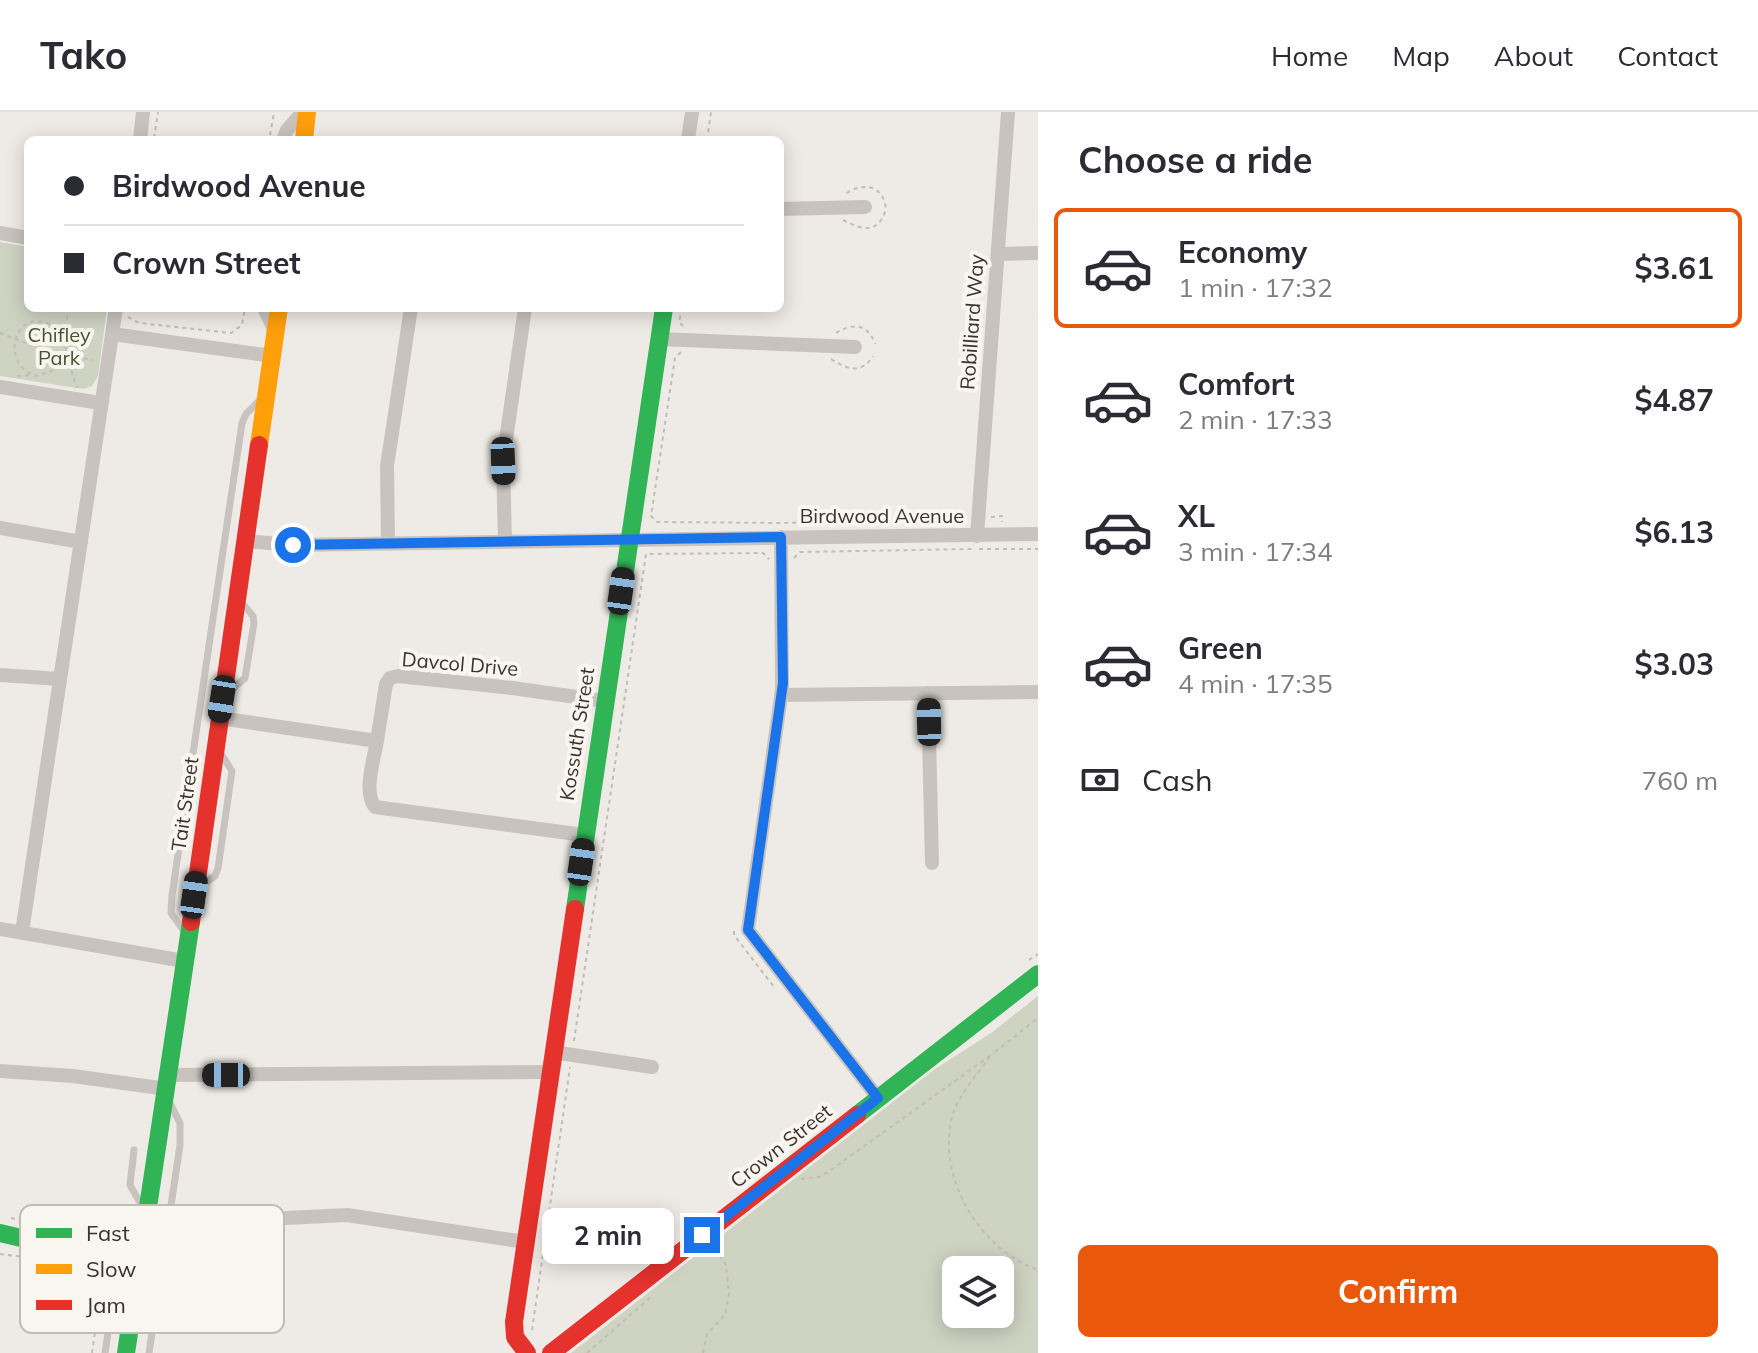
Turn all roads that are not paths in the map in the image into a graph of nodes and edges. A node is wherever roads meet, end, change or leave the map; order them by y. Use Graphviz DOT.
graph roads {
  1 [pos="143,112"];
  2 [pos="305,112"];
  3 [pos="692,112"];
  4 [pos="1008,112"];
  5 [pos="140,136"];
  6 [pos="285,136"];
  7 [pos="304,136"];
  8 [pos="689,136"];
  9 [pos="865,207"];
  10 [pos="784,209"];
  11 [pos="0,233"];
  12 [pos="24,237"];
  13 [pos="1038,253"];
  14 [pos="998,254"];
  15 [pos="115,312"];
  16 [pos="266,312"];
  17 [pos="278,312"];
  18 [pos="410,312"];
  19 [pos="524,312"];
  20 [pos="663,312"];
  21 [pos="276,331"];
  22 [pos="112,334"];
  23 [pos="659,339"];
  24 [pos="855,347"];
  25 [pos="272,356"];
  26 [pos="0,387"];
  27 [pos="267,394"];
  28 [pos="100,403"];
  29 [pos="0,528"];
  30 [pos="1038,534"];
  31 [pos="977,536"];
  32 [pos="781,537"];
  33 [pos="246,541"];
  34 [pos="505,541"];
  35 [pos="628,541"];
  36 [pos="81,542"];
  37 [pos="388,543"];
  38 [pos="0,675"];
  39 [pos="60,679"];
  40 [pos="1038,692"];
  41 [pos="928,693"];
  42 [pos="781,695"];
  43 [pos="605,701"];
  44 [pos="219,718"];
  45 [pos="377,741"];
  46 [pos="584,835"];
  47 [pos="932,863"];
  48 [pos="0,929"];
  49 [pos="22,932"];
  50 [pos="187,936"];
  51 [pos="184,961"];
  52 [pos="1038,974"];
  53 [pos="562,1054"];
  54 [pos="652,1067"];
  55 [pos="0,1071"];
  56 [pos="551,1072"];
  57 [pos="167,1086"];
  58 [pos="878,1098"];
  59 [pos="134,1150"];
  60 [pos="142,1205"];
  61 [pos="149,1205"];
  62 [pos="171,1205"];
  63 [pos="286,1218"];
  64 [pos="525,1242"];
  65 [pos="108,1333"];
  66 [pos="129,1333"];
  67 [pos="152,1333"];
  68 [pos="105,1353"];
  69 [pos="126,1353"];
  70 [pos="149,1353"];
  71 [pos="527,1353"];
  72 [pos="551,1353"];
  1 -- 5 [label="street"];
  2 -- 6 [label="street"];
  2 -- 7 [label="street"];
  3 -- 8 [label="street"];
  4 -- 14 [label="street, Robilliard Way"];
  9 -- 10 [label="street"];
  11 -- 12 [label="street"];
  13 -- 14 [label="street"];
  14 -- 31 [label="street, Robilliard Way"];
  15 -- 22 [label="street"];
  16 -- 21 [label="street"];
  17 -- 21 [label="street, Tait Street"];
  18 -- 37 [label="street"];
  19 -- 34 [label="street"];
  20 -- 23 [label="street, Kossuth Street"];
  21 -- 25 [label="street, Tait Street"];
  22 -- 25 [label="street"];
  22 -- 28 [label="street"];
  23 -- 24 [label="street"];
  23 -- 35 [label="street, Kossuth Street"];
  25 -- 27 [label="street, Tait Street"];
  26 -- 28 [label="street"];
  27 -- 33 [label="street, Tait Street"];
  27 -- 50 [label="lane"];
  28 -- 36 [label="street"];
  29 -- 36 [label="street"];
  30 -- 31 [label="street, Birdwood Avenue"];
  31 -- 32 [label="street, Birdwood Avenue"];
  32 -- 35 [label="street, Birdwood Avenue"];
  32 -- 42 [label="street"];
  33 -- 37 [label="street, Birdwood Avenue"];
  33 -- 44 [label="street, Tait Street"];
  34 -- 35 [label="street, Birdwood Avenue"];
  34 -- 37 [label="street, Birdwood Avenue"];
  35 -- 43 [label="street, Kossuth Street"];
  36 -- 39 [label="street"];
  38 -- 39 [label="street"];
  39 -- 49 [label="street"];
  40 -- 41 [label="street"];
  41 -- 42 [label="street"];
  41 -- 47 [label="street"];
  42 -- 58 [label="street"];
  43 -- 45 [label="street, Davcol Drive"];
  43 -- 46 [label="street, Kossuth Street"];
  44 -- 45 [label="street"];
  44 -- 50 [label="street, Tait Street"];
  45 -- 46 [label="street, Davcol Drive"];
  46 -- 53 [label="street, Kossuth Street"];
  48 -- 49 [label="street"];
  49 -- 51 [label="street"];
  50 -- 51 [label="street, Tait Street"];
  51 -- 57 [label="street, Tait Street"];
  52 -- 58 [label="street, Crown Street"];
  53 -- 54 [label="street"];
  53 -- 56 [label="street, Kossuth Street"];
  55 -- 57 [label="street"];
  56 -- 57 [label="street"];
  56 -- 64 [label="street, Kossuth Street"];
  57 -- 61 [label="street, Tait Street"];
  57 -- 62 [label="lane"];
  58 -- 72 [label="street, Crown Street"];
  59 -- 60 [label="lane"];
  63 -- 64 [label="street"];
  64 -- 71 [label="street, Kossuth Street"];
  65 -- 68 [label="lane"];
  66 -- 69 [label="street, Tait Street"];
  67 -- 70 [label="lane"];
}
